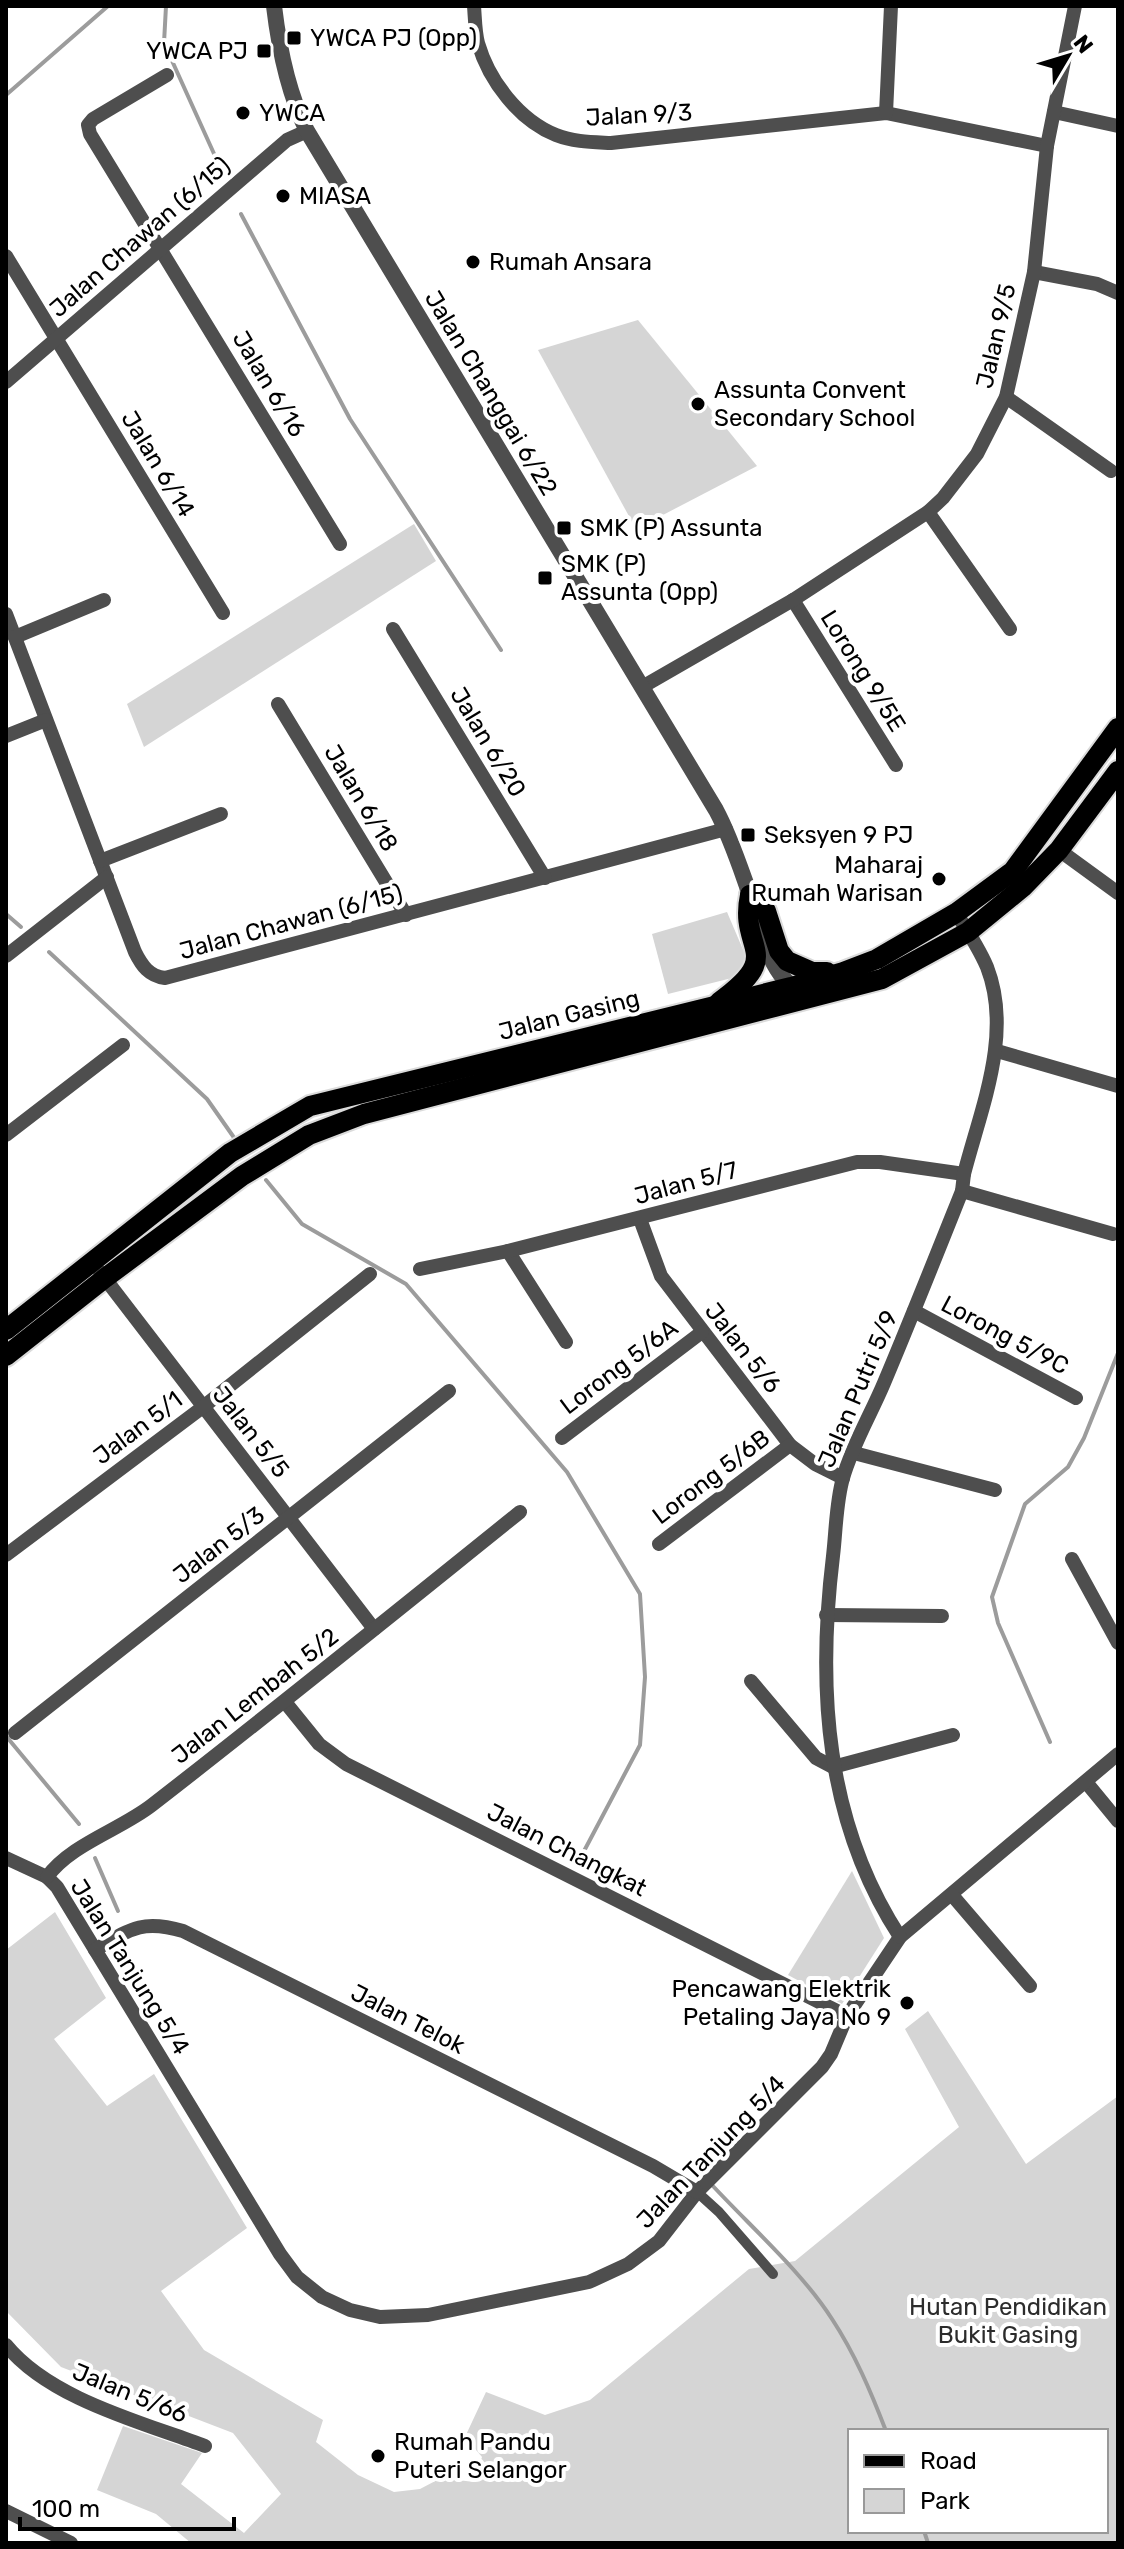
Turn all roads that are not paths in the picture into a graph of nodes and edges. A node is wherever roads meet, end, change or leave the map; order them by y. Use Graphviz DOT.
graph roads {
  1 [pos="274,6"];
  2 [pos="474,6"];
  3 [pos="891,6"];
  4 [pos="1075,6"];
  5 [pos="167,75"];
  6 [pos="1054,112"];
  7 [pos="886,113"];
  8 [pos="1118,126"];
  9 [pos="307,131"];
  10 [pos="1047,146"];
  11 [pos="160,248"];
  12 [pos="6,256"];
  13 [pos="1034,272"];
  14 [pos="1118,293"];
  15 [pos="56,338"];
  16 [pos="6,382"];
  17 [pos="1006,397"];
  18 [pos="1111,471"];
  19 [pos="928,512"];
  20 [pos="340,544"];
  21 [pos="104,600"];
  22 [pos="793,600"];
  23 [pos="223,613"];
  24 [pos="6,614"];
  25 [pos="393,629"];
  26 [pos="1010,629"];
  27 [pos="15,637"];
  28 [pos="642,687"];
  29 [pos="278,704"];
  30 [pos="46,720"];
  31 [pos="1118,728"];
  32 [pos="6,736"];
  33 [pos="896,765"];
  34 [pos="1118,771"];
  35 [pos="221,814"];
  36 [pos="726,829"];
  37 [pos="1059,850"];
  38 [pos="100,861"];
  39 [pos="107,877"];
  40 [pos="545,878"];
  41 [pos="1118,893"];
  42 [pos="750,895"];
  43 [pos="956,913"];
  44 [pos="406,915"];
  45 [pos="968,932"];
  46 [pos="6,956"];
  47 [pos="843,972"];
  48 [pos="791,987"];
  49 [pos="811,998"];
  50 [pos="713,1006"];
  51 [pos="123,1045"];
  52 [pos="997,1051"];
  53 [pos="1118,1086"];
  54 [pos="6,1135"];
  55 [pos="964,1174"];
  56 [pos="962,1191"];
  57 [pos="640,1219"];
  58 [pos="1113,1234"];
  59 [pos="508,1251"];
  60 [pos="420,1269"];
  61 [pos="99,1270"];
  62 [pos="370,1274"];
  63 [pos="914,1311"];
  64 [pos="6,1330"];
  65 [pos="702,1332"];
  66 [pos="566,1342"];
  67 [pos="6,1356"];
  68 [pos="449,1391"];
  69 [pos="1076,1398"];
  70 [pos="203,1407"];
  71 [pos="562,1438"];
  72 [pos="790,1445"];
  73 [pos="854,1453"];
  74 [pos="843,1478"];
  75 [pos="995,1490"];
  76 [pos="520,1512"];
  77 [pos="289,1517"];
  78 [pos="659,1544"];
  79 [pos="6,1555"];
  80 [pos="1072,1559"];
  81 [pos="826,1615"];
  82 [pos="942,1616"];
  83 [pos="374,1629"];
  84 [pos="1118,1643"];
  85 [pos="751,1681"];
  86 [pos="285,1702"];
  87 [pos="15,1733"];
  88 [pos="953,1735"];
  89 [pos="1118,1754"];
  90 [pos="833,1767"];
  91 [pos="1086,1782"];
  92 [pos="1118,1821"];
  93 [pos="6,1858"];
  94 [pos="47,1877"];
  95 [pos="952,1895"];
  96 [pos="900,1937"];
  97 [pos="95,1950"];
  98 [pos="1030,1986"];
  99 [pos="847,2016"];
  100 [pos="697,2192"];
  101 [pos="773,2274"];
  102 [pos="6,2345"];
  103 [pos="205,2446"];
  104 [pos="6,2511"];
  105 [pos="71,2543"];
  1 -- 9 [label="street, Jalan Changgai 6/22"];
  2 -- 7 [label="street, Jalan 9/3"];
  3 -- 7 [label="street"];
  4 -- 6 [label="street, Jalan 9/5"];
  5 -- 11 [label="street, Jalan 6/16"];
  6 -- 8 [label="street"];
  6 -- 10 [label="street, Jalan 9/5"];
  7 -- 10 [label="street, Jalan 9/3"];
  9 -- 11 [label="street, Jalan Chawan (6/15)"];
  9 -- 28 [label="street, Jalan Changgai 6/22"];
  10 -- 13 [label="street, Jalan 9/5"];
  11 -- 15 [label="street, Jalan Chawan (6/15)"];
  11 -- 20 [label="street, Jalan 6/16"];
  12 -- 15 [label="street, Jalan 6/14"];
  13 -- 14 [label="street"];
  13 -- 17 [label="street, Jalan 9/5"];
  15 -- 16 [label="street, Jalan Chawan (6/15)"];
  15 -- 23 [label="street, Jalan 6/14"];
  17 -- 18 [label="street"];
  17 -- 19 [label="street, Jalan 9/5"];
  19 -- 22 [label="street, Jalan 9/5"];
  19 -- 26 [label="street"];
  21 -- 27 [label="street"];
  22 -- 28 [label="street, Jalan 9/5"];
  22 -- 33 [label="street, Lorong 9/5E"];
  24 -- 27 [label="street, Jalan Chawan (6/15)"];
  25 -- 40 [label="street, Jalan 6/20"];
  27 -- 30 [label="street, Jalan Chawan (6/15)"];
  28 -- 36 [label="street, Jalan Changgai 6/22"];
  29 -- 44 [label="street, Jalan 6/18"];
  30 -- 32 [label="street"];
  30 -- 38 [label="street, Jalan Chawan (6/15)"];
  31 -- 43 [label="main road, Jalan Gasing"];
  34 -- 37 [label="main road, Jalan Gasing"];
  35 -- 38 [label="street"];
  36 -- 40 [label="street, Jalan Chawan (6/15)"];
  36 -- 42 [label="street, Jalan Changgai 6/22"];
  37 -- 41 [label="street"];
  37 -- 45 [label="main road, Jalan Gasing"];
  38 -- 39 [label="street, Jalan Chawan (6/15)"];
  39 -- 44 [label="street, Jalan Chawan (6/15)"];
  39 -- 46 [label="street"];
  40 -- 44 [label="street, Jalan Chawan (6/15)"];
  42 -- 47 [label="main road"];
  42 -- 48 [label="street, Jalan Changgai 6/22"];
  42 -- 50 [label="main road"];
  43 -- 45 [label="street, Jalan Putri 5/9"];
  43 -- 47 [label="main road, Jalan Gasing"];
  45 -- 49 [label="main road, Jalan Gasing"];
  45 -- 52 [label="street, Jalan Putri 5/9"];
  47 -- 48 [label="main road, Jalan Gasing"];
  48 -- 49 [label="street, Jalan Changgai 6/22"];
  48 -- 50 [label="main road, Jalan Gasing"];
  49 -- 61 [label="main road, Jalan Gasing"];
  50 -- 61 [label="main road, Jalan Gasing"];
  51 -- 54 [label="street"];
  52 -- 53 [label="street"];
  52 -- 55 [label="street, Jalan Putri 5/9"];
  55 -- 56 [label="street, Jalan Putri 5/9"];
  55 -- 57 [label="street, Jalan 5/7"];
  56 -- 58 [label="street"];
  56 -- 63 [label="street, Jalan Putri 5/9"];
  57 -- 59 [label="street, Jalan 5/7"];
  57 -- 65 [label="street, Jalan 5/6"];
  59 -- 60 [label="street, Jalan 5/7"];
  59 -- 66 [label="street"];
  61 -- 64 [label="main road, Jalan Gasing"];
  61 -- 67 [label="main road, Jalan Gasing"];
  61 -- 70 [label="street, Jalan 5/5"];
  62 -- 70 [label="street, Jalan 5/1"];
  63 -- 69 [label="street, Lorong 5/9C"];
  63 -- 73 [label="street, Jalan Putri 5/9"];
  65 -- 71 [label="street, Lorong 5/6A"];
  65 -- 72 [label="street, Jalan 5/6"];
  68 -- 77 [label="street, Jalan 5/3"];
  70 -- 77 [label="street, Jalan 5/5"];
  70 -- 79 [label="street, Jalan 5/1"];
  72 -- 74 [label="street, Jalan 5/6"];
  72 -- 78 [label="street, Lorong 5/6B"];
  73 -- 74 [label="street, Jalan Putri 5/9"];
  73 -- 75 [label="street"];
  74 -- 81 [label="street, Jalan Putri 5/9"];
  76 -- 83 [label="street, Jalan Lembah 5/2"];
  77 -- 83 [label="street, Jalan 5/5"];
  77 -- 87 [label="street, Jalan 5/3"];
  80 -- 84 [label="street"];
  81 -- 82 [label="street"];
  81 -- 90 [label="street, Jalan Putri 5/9"];
  83 -- 86 [label="street, Jalan Lembah 5/2"];
  85 -- 90 [label="street"];
  86 -- 94 [label="street, Jalan Lembah 5/2"];
  86 -- 99 [label="street, Jalan Changkat"];
  88 -- 90 [label="street"];
  89 -- 91 [label="street, Jalan Tanjung 5/4"];
  90 -- 96 [label="street, Jalan Putri 5/9"];
  91 -- 92 [label="street"];
  91 -- 95 [label="street, Jalan Tanjung 5/4"];
  93 -- 94 [label="street"];
  94 -- 97 [label="street, Jalan Tanjung 5/4"];
  95 -- 96 [label="street, Jalan Tanjung 5/4"];
  95 -- 98 [label="street"];
  96 -- 99 [label="street, Jalan Tanjung 5/4"];
  97 -- 100 [label="street, Jalan Telok"];
  97 -- 100 [label="street, Jalan Tanjung 5/4"];
  99 -- 100 [label="street, Jalan Tanjung 5/4"];
  100 -- 101 [label="street"];
  102 -- 103 [label="street, Jalan 5/66"];
  104 -- 105 [label="street"];
}
